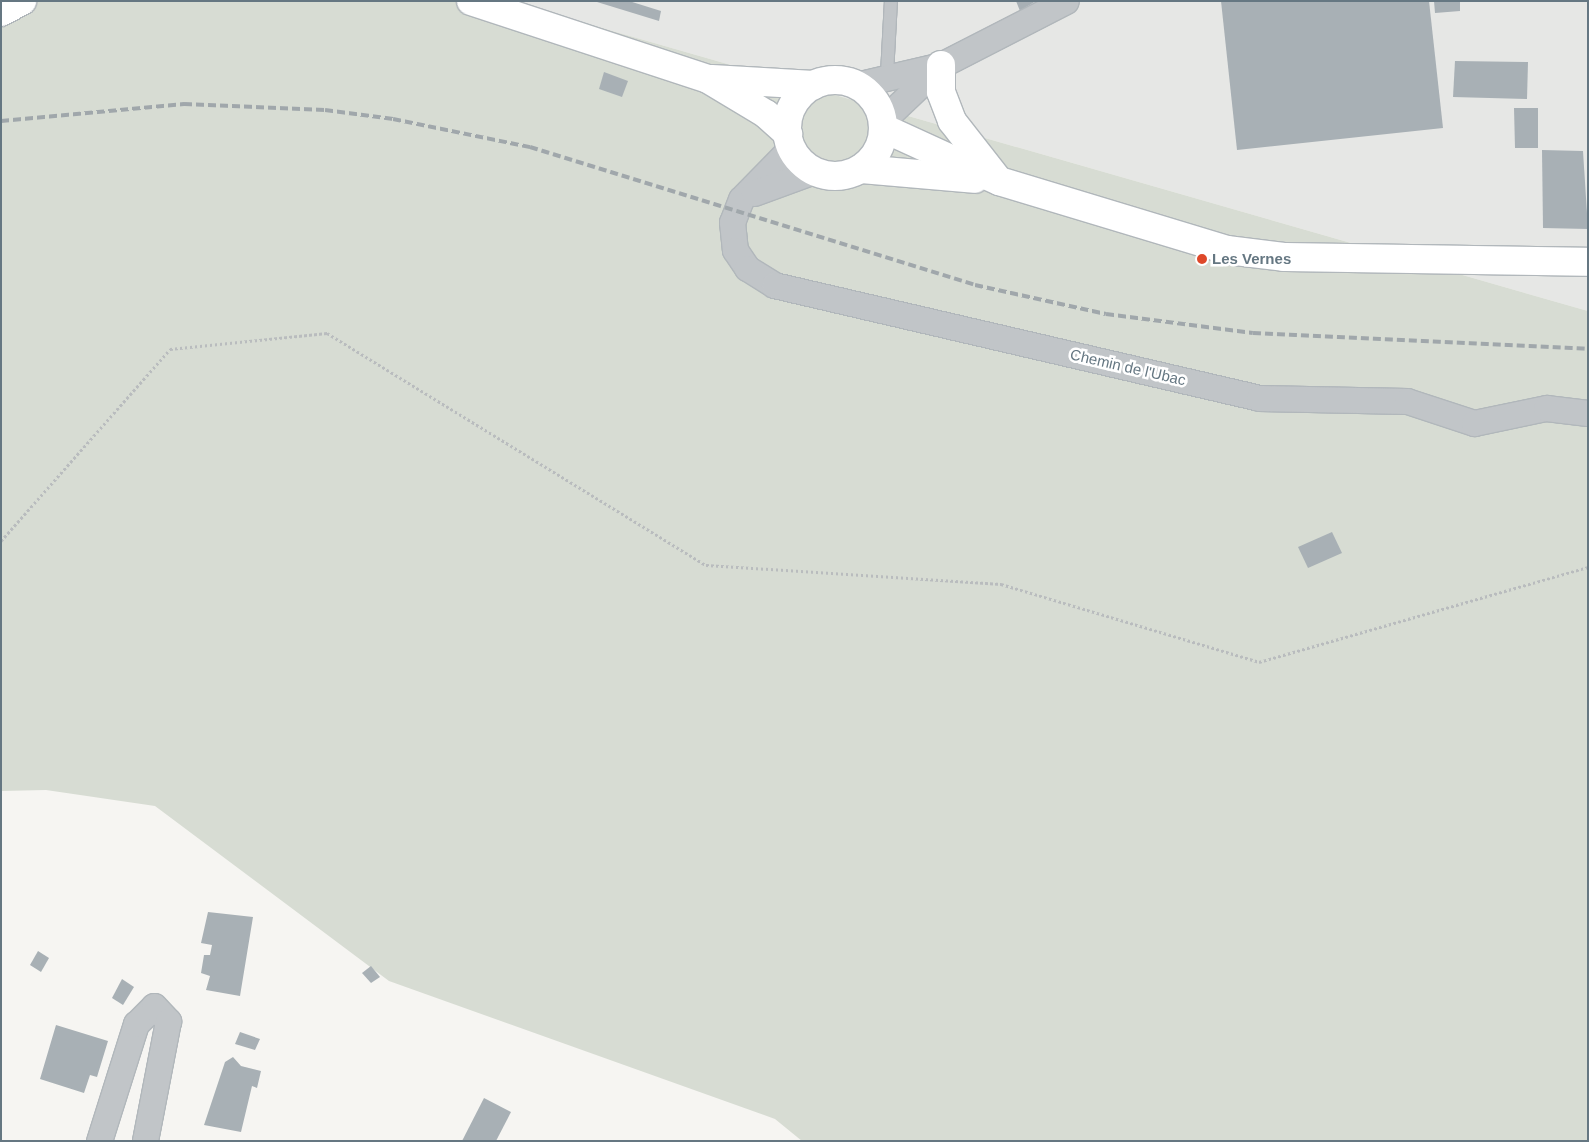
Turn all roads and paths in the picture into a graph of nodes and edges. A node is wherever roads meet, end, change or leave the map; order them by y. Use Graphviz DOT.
graph roads {
  1 [pos="22,1"];
  2 [pos="471,1"];
  3 [pos="891,1"];
  4 [pos="1066,1"];
  5 [pos="1,12"];
  6 [pos="942,65"];
  7 [pos="887,74"];
  8 [pos="708,79"];
  9 [pos="814,85"];
  10 [pos="856,85"];
  11 [pos="883,124"];
  12 [pos="790,141"];
  13 [pos="860,169"];
  14 [pos="814,171"];
  15 [pos="999,181"];
  16 [pos="741,199"];
  17 [pos="1588,262"];
  18 [pos="1588,413"];
  19 [pos="1,541"];
  20 [pos="1588,567"];
  21 [pos="100,1141"];
  22 [pos="146,1141"];
  1 -- 5 [label="street"];
  2 -- 8 [label="street"];
  3 -- 7 [label="lane"];
  4 -- 6 [label="street"];
  6 -- 7 [label="street"];
  6 -- 11 [label="street"];
  6 -- 15 [label="street"];
  7 -- 10 [label="street"];
  8 -- 9 [label="street"];
  8 -- 12 [label="street"];
  9 -- 10 [label="street"];
  9 -- 12 [label="street"];
  10 -- 11 [label="street"];
  11 -- 13 [label="street"];
  11 -- 15 [label="street"];
  12 -- 14 [label="street"];
  12 -- 16 [label="street, Chemin de l'Ubac"];
  13 -- 14 [label="street"];
  13 -- 15 [label="street"];
  14 -- 16 [label="street"];
  15 -- 17 [label="street"];
  16 -- 18 [label="street, Chemin de l'Ubac"];
  19 -- 20 [label="path"];
  21 -- 22 [label="street"];
}
